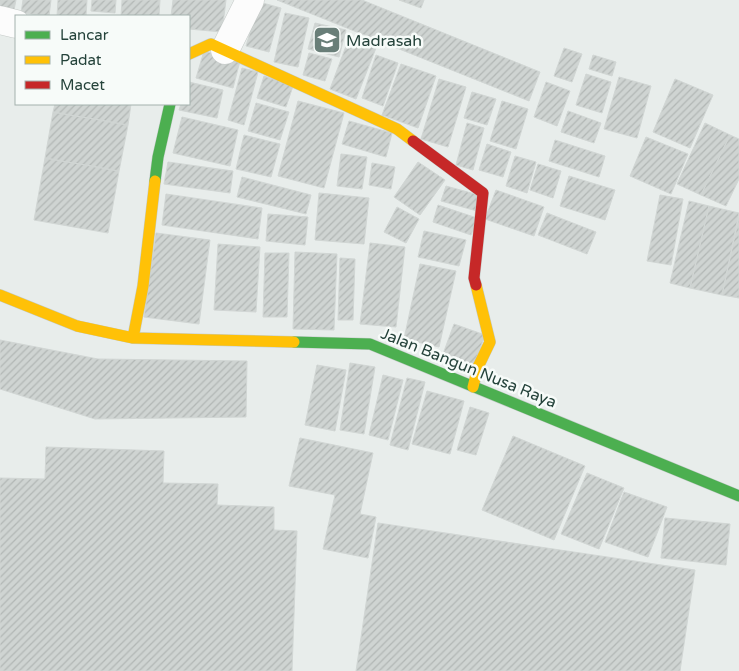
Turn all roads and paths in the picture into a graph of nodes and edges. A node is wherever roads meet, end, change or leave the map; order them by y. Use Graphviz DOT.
graph roads {
  1 [pos="250,0"];
  2 [pos="0,20"];
  3 [pos="15,24"];
  4 [pos="225,50"];
  5 [pos="190,54"];
  6 [pos="170,105"];
  7 [pos="0,295"];
  8 [pos="133,338"];
  9 [pos="473,386"];
  10 [pos="739,496"];
  1 -- 4 [label="street"];
  2 -- 3 [label="street"];
  4 -- 5 [label="street"];
  4 -- 9 [label="street"];
  6 -- 8 [label="street"];
  7 -- 8 [label="street, Jalan Bangun Nusa Raya"];
  8 -- 9 [label="street, Jalan Bangun Nusa Raya"];
  9 -- 10 [label="street, Jalan Bangun Nusa Raya"];
}
